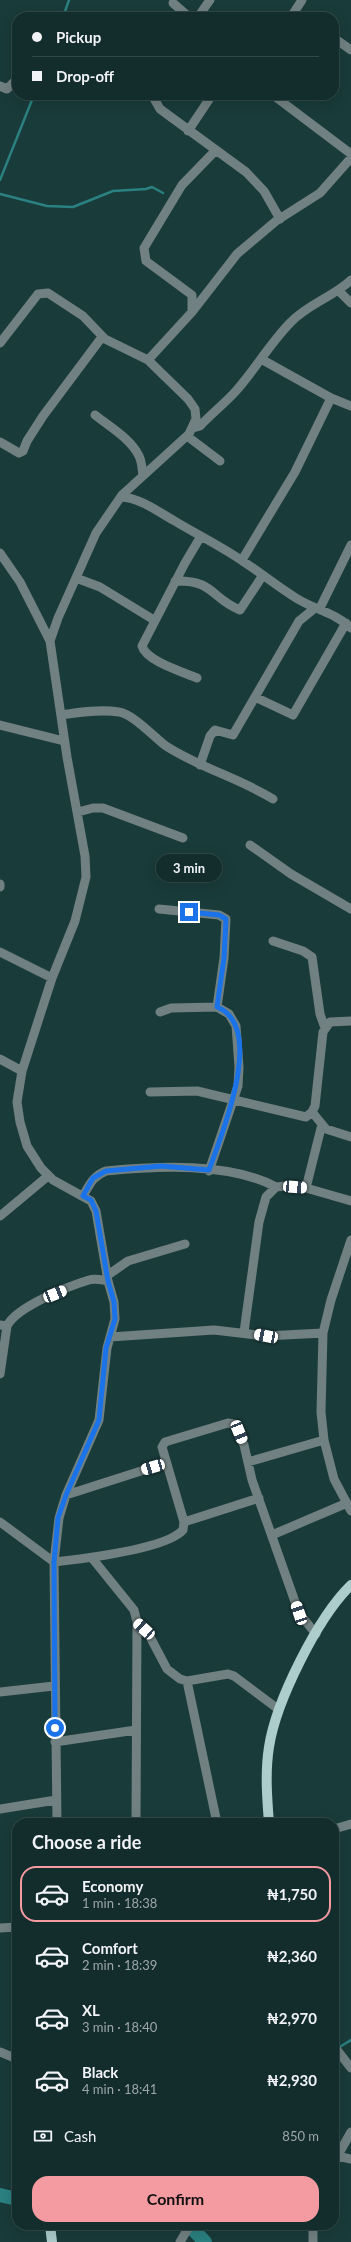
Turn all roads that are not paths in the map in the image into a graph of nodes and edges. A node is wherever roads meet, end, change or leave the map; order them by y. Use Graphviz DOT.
graph roads {
  1 [pos="210,0"];
  2 [pos="302,0"];
  3 [pos="173,2"];
  4 [pos="184,12"];
  5 [pos="202,12"];
  6 [pos="297,12"];
  7 [pos="339,42"];
  8 [pos="351,50"];
  9 [pos="12,84"];
  10 [pos="0,86"];
  11 [pos="155,100"];
  12 [pos="209,100"];
  13 [pos="280,100"];
  14 [pos="188,131"];
  15 [pos="216,150"];
  16 [pos="351,154"];
  17 [pos="351,158"];
  18 [pos="280,219"];
  19 [pos="351,280"];
  20 [pos="338,290"];
  21 [pos="351,303"];
  22 [pos="192,312"];
  23 [pos="102,337"];
  24 [pos="0,342"];
  25 [pos="261,359"];
  26 [pos="148,360"];
  27 [pos="331,398"];
  28 [pos="351,406"];
  29 [pos="195,412"];
  30 [pos="95,415"];
  31 [pos="207,419"];
  32 [pos="193,428"];
  33 [pos="187,436"];
  34 [pos="0,442"];
  35 [pos="220,461"];
  36 [pos="143,475"];
  37 [pos="130,494"];
  38 [pos="201,536"];
  39 [pos="351,545"];
  40 [pos="0,553"];
  41 [pos="242,560"];
  42 [pos="263,575"];
  43 [pos="76,578"];
  44 [pos="175,582"];
  45 [pos="317,608"];
  46 [pos="154,620"];
  47 [pos="348,625"];
  48 [pos="50,641"];
  49 [pos="197,678"];
  50 [pos="255,697"];
  51 [pos="61,715"];
  52 [pos="0,725"];
  53 [pos="64,741"];
  54 [pos="200,765"];
  55 [pos="273,799"];
  56 [pos="78,812"];
  57 [pos="183,838"];
  58 [pos="250,845"];
  59 [pos="160,909"];
  60 [pos="351,909"];
  61 [pos="273,941"];
  62 [pos="0,952"];
  63 [pos="52,978"];
  64 [pos="217,1007"];
  65 [pos="160,1012"];
  66 [pos="351,1021"];
  67 [pos="325,1028"];
  68 [pos="0,1059"];
  69 [pos="22,1071"];
  70 [pos="150,1092"];
  71 [pos="234,1100"];
  72 [pos="312,1112"];
  73 [pos="322,1124"];
  74 [pos="351,1136"];
  75 [pos="209,1170"];
  76 [pos="48,1176"];
  77 [pos="276,1187"];
  78 [pos="306,1188"];
  79 [pos="83,1196"];
  80 [pos="351,1201"];
  81 [pos="0,1216"];
  82 [pos="351,1240"];
  83 [pos="185,1244"];
  84 [pos="108,1278"];
  85 [pos="4,1326"];
  86 [pos="244,1332"];
  87 [pos="322,1333"];
  88 [pos="110,1337"];
  89 [pos="0,1374"];
  90 [pos="324,1440"];
  91 [pos="248,1462"];
  92 [pos="166,1463"];
  93 [pos="66,1495"];
  94 [pos="259,1498"];
  95 [pos="349,1507"];
  96 [pos="0,1522"];
  97 [pos="184,1522"];
  98 [pos="272,1536"];
  99 [pos="92,1558"];
  100 [pos="54,1562"];
  101 [pos="350,1587"];
  102 [pos="137,1622"];
  103 [pos="316,1634"];
  104 [pos="187,1680"];
  105 [pos="54,1686"];
  106 [pos="0,1692"];
  107 [pos="278,1710"];
  108 [pos="136,1730"];
  109 [pos="55,1742"];
  110 [pos="56,1800"];
  111 [pos="0,1809"];
  112 [pos="57,1818"];
  113 [pos="136,1818"];
  114 [pos="216,1818"];
  115 [pos="269,1818"];
  116 [pos="351,1824"];
  117 [pos="339,1828"];
  118 [pos="12,1927"];
  119 [pos="0,1928"];
  120 [pos="339,2052"];
  121 [pos="1,2055"];
  122 [pos="12,2058"];
  123 [pos="351,2068"];
  124 [pos="351,2132"];
  125 [pos="339,2154"];
  126 [pos="339,2159"];
  127 [pos="351,2159"];
  128 [pos="51,2230"];
  129 [pos="186,2230"];
  130 [pos="314,2230"];
  131 [pos="52,2242"];
  132 [pos="180,2242"];
  133 [pos="313,2242"];
  1 -- 5 [label="street"];
  2 -- 6 [label="street"];
  3 -- 4 [label="street"];
  7 -- 8 [label="street"];
  9 -- 10 [label="street"];
  11 -- 14 [label="street"];
  12 -- 14 [label="street"];
  13 -- 16 [label="street"];
  14 -- 15 [label="street"];
  15 -- 18 [label="street"];
  15 -- 22 [label="street"];
  17 -- 18 [label="street"];
  18 -- 22 [label="street"];
  19 -- 20 [label="street"];
  20 -- 21 [label="street"];
  20 -- 25 [label="street"];
  22 -- 26 [label="street"];
  23 -- 24 [label="street"];
  23 -- 26 [label="street"];
  23 -- 34 [label="street"];
  25 -- 27 [label="street"];
  25 -- 31 [label="street"];
  26 -- 29 [label="street"];
  27 -- 28 [label="street"];
  27 -- 41 [label="street"];
  29 -- 31 [label="street"];
  29 -- 32 [label="street"];
  30 -- 36 [label="street"];
  31 -- 32 [label="street"];
  32 -- 33 [label="street"];
  33 -- 35 [label="street"];
  33 -- 36 [label="street"];
  36 -- 37 [label="street"];
  37 -- 38 [label="street"];
  37 -- 43 [label="street"];
  38 -- 41 [label="street"];
  38 -- 44 [label="street"];
  39 -- 45 [label="street"];
  40 -- 48 [label="street"];
  41 -- 42 [label="street"];
  42 -- 44 [label="street"];
  42 -- 45 [label="street"];
  43 -- 46 [label="street"];
  43 -- 48 [label="street"];
  44 -- 46 [label="street"];
  45 -- 47 [label="street"];
  45 -- 50 [label="street"];
  46 -- 49 [label="street"];
  47 -- 50 [label="street"];
  48 -- 51 [label="street"];
  50 -- 54 [label="street"];
  51 -- 53 [label="street"];
  51 -- 54 [label="street"];
  52 -- 53 [label="street"];
  53 -- 56 [label="street"];
  54 -- 55 [label="street"];
  56 -- 57 [label="street"];
  56 -- 63 [label="street"];
  58 -- 60 [label="street"];
  59 -- 64 [label="street"];
  61 -- 67 [label="street"];
  62 -- 63 [label="street"];
  63 -- 69 [label="street"];
  64 -- 65 [label="street"];
  64 -- 71 [label="street"];
  66 -- 67 [label="street"];
  67 -- 72 [label="street"];
  68 -- 69 [label="street"];
  69 -- 76 [label="street"];
  70 -- 71 [label="street"];
  71 -- 72 [label="street"];
  71 -- 75 [label="street"];
  72 -- 73 [label="street"];
  73 -- 74 [label="street"];
  73 -- 78 [label="street"];
  75 -- 77 [label="street"];
  75 -- 79 [label="street"];
  76 -- 79 [label="street"];
  76 -- 81 [label="street"];
  77 -- 78 [label="street"];
  77 -- 86 [label="street"];
  78 -- 80 [label="street"];
  79 -- 84 [label="street"];
  82 -- 87 [label="street"];
  83 -- 84 [label="street"];
  84 -- 85 [label="street"];
  84 -- 88 [label="street"];
  85 -- 89 [label="street"];
  86 -- 87 [label="street"];
  86 -- 88 [label="street"];
  87 -- 90 [label="street"];
  88 -- 93 [label="street"];
  90 -- 91 [label="street"];
  90 -- 95 [label="street"];
  91 -- 92 [label="street"];
  91 -- 94 [label="street"];
  92 -- 93 [label="street"];
  92 -- 97 [label="street"];
  93 -- 100 [label="street"];
  94 -- 97 [label="street"];
  94 -- 98 [label="street"];
  95 -- 98 [label="street"];
  96 -- 100 [label="street"];
  97 -- 99 [label="street"];
  98 -- 103 [label="street"];
  99 -- 100 [label="street"];
  99 -- 102 [label="street"];
  100 -- 105 [label="street"];
  101 -- 103 [label="main road"];
  102 -- 104 [label="street"];
  102 -- 108 [label="street"];
  103 -- 107 [label="main road"];
  104 -- 107 [label="street"];
  104 -- 114 [label="street"];
  105 -- 106 [label="street"];
  105 -- 109 [label="street"];
  107 -- 115 [label="main road"];
  108 -- 109 [label="street"];
  108 -- 113 [label="street"];
  109 -- 110 [label="street"];
  110 -- 111 [label="street"];
  110 -- 112 [label="street"];
  116 -- 117 [label="street"];
  118 -- 119 [label="street"];
  120 -- 123 [label="street"];
  121 -- 122 [label="street"];
  124 -- 125 [label="street"];
  126 -- 127 [label="street"];
  128 -- 131 [label="main road"];
  129 -- 132 [label="street"];
  130 -- 133 [label="street"];
}
